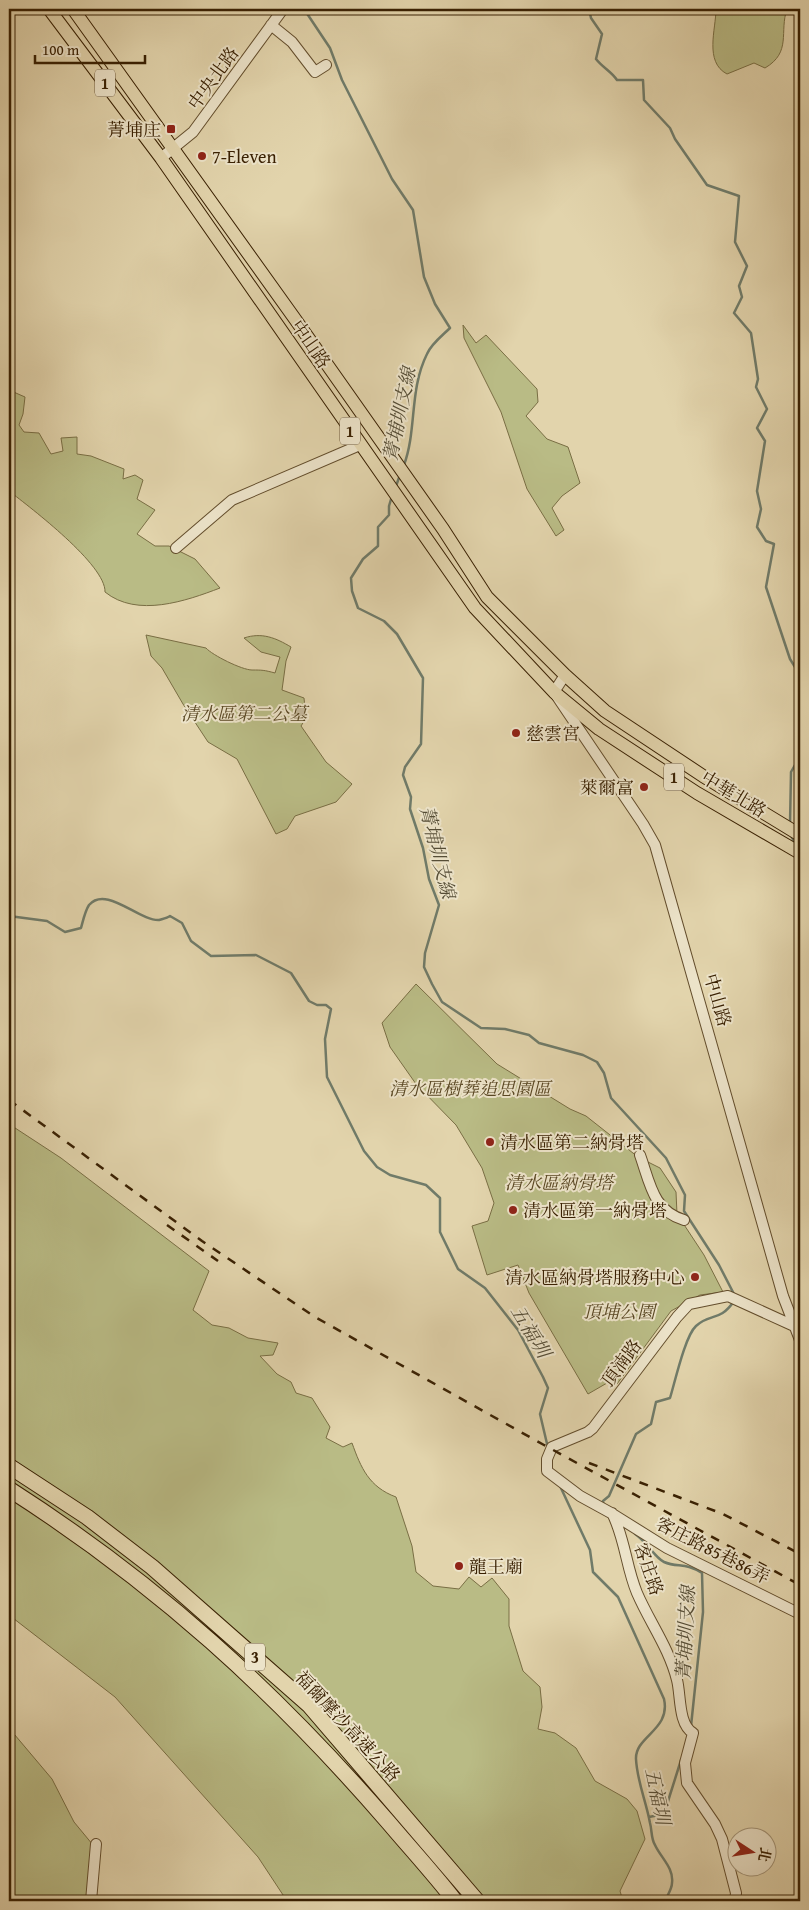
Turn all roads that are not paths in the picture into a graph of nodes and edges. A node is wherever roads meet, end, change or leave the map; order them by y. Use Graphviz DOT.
graph roads {
  1 [pos="49,9"];
  2 [pos="73,9"];
  3 [pos="283,9"];
  4 [pos="271,24"];
  5 [pos="326,65"];
  6 [pos="174,149"];
  7 [pos="161,158"];
  8 [pos="360,445"];
  9 [pos="176,548"];
  10 [pos="565,675"];
  11 [pos="554,692"];
  12 [pos="800,834"];
  13 [pos="800,853"];
  14 [pos="640,1155"];
  15 [pos="684,1220"];
  16 [pos="794,1326"];
  17 [pos="800,1340"];
  18 [pos="9,1466"];
  19 [pos="9,1490"];
  20 [pos="612,1512"];
  21 [pos="800,1614"];
  22 [pos="96,1844"];
  23 [pos="453,1898"];
  24 [pos="91,1901"];
  25 [pos="476,1901"];
  26 [pos="736,1901"];
  1 -- 7 [label="main road, 中山路 / 1"];
  2 -- 6 [label="main road, 中山路 / 1"];
  3 -- 4 [label="street, 中央北路"];
  4 -- 5 [label="street"];
  4 -- 6 [label="street, 中央北路"];
  6 -- 7 [label="street, 中央北路"];
  6 -- 10 [label="main road, 中山路 / 1"];
  7 -- 8 [label="main road, 中山路 / 1"];
  8 -- 9 [label="street"];
  8 -- 11 [label="main road, 中山路 / 1"];
  10 -- 11 [label="street"];
  10 -- 12 [label="main road, 中華北路 / 1"];
  11 -- 13 [label="main road, 中華北路 / 1"];
  11 -- 16 [label="street, 中山路"];
  14 -- 15 [label="street"];
  16 -- 17 [label="street, 中山路"];
  16 -- 20 [label="street, 頂湳路"];
  18 -- 25 [label="highway, 福爾摩沙高速公路 / 3"];
  19 -- 23 [label="highway, 福爾摩沙高速公路 / 3"];
  20 -- 21 [label="street, 客庄路85巷86弄"];
  20 -- 26 [label="street, 客庄路"];
  22 -- 24 [label="street"];
}
